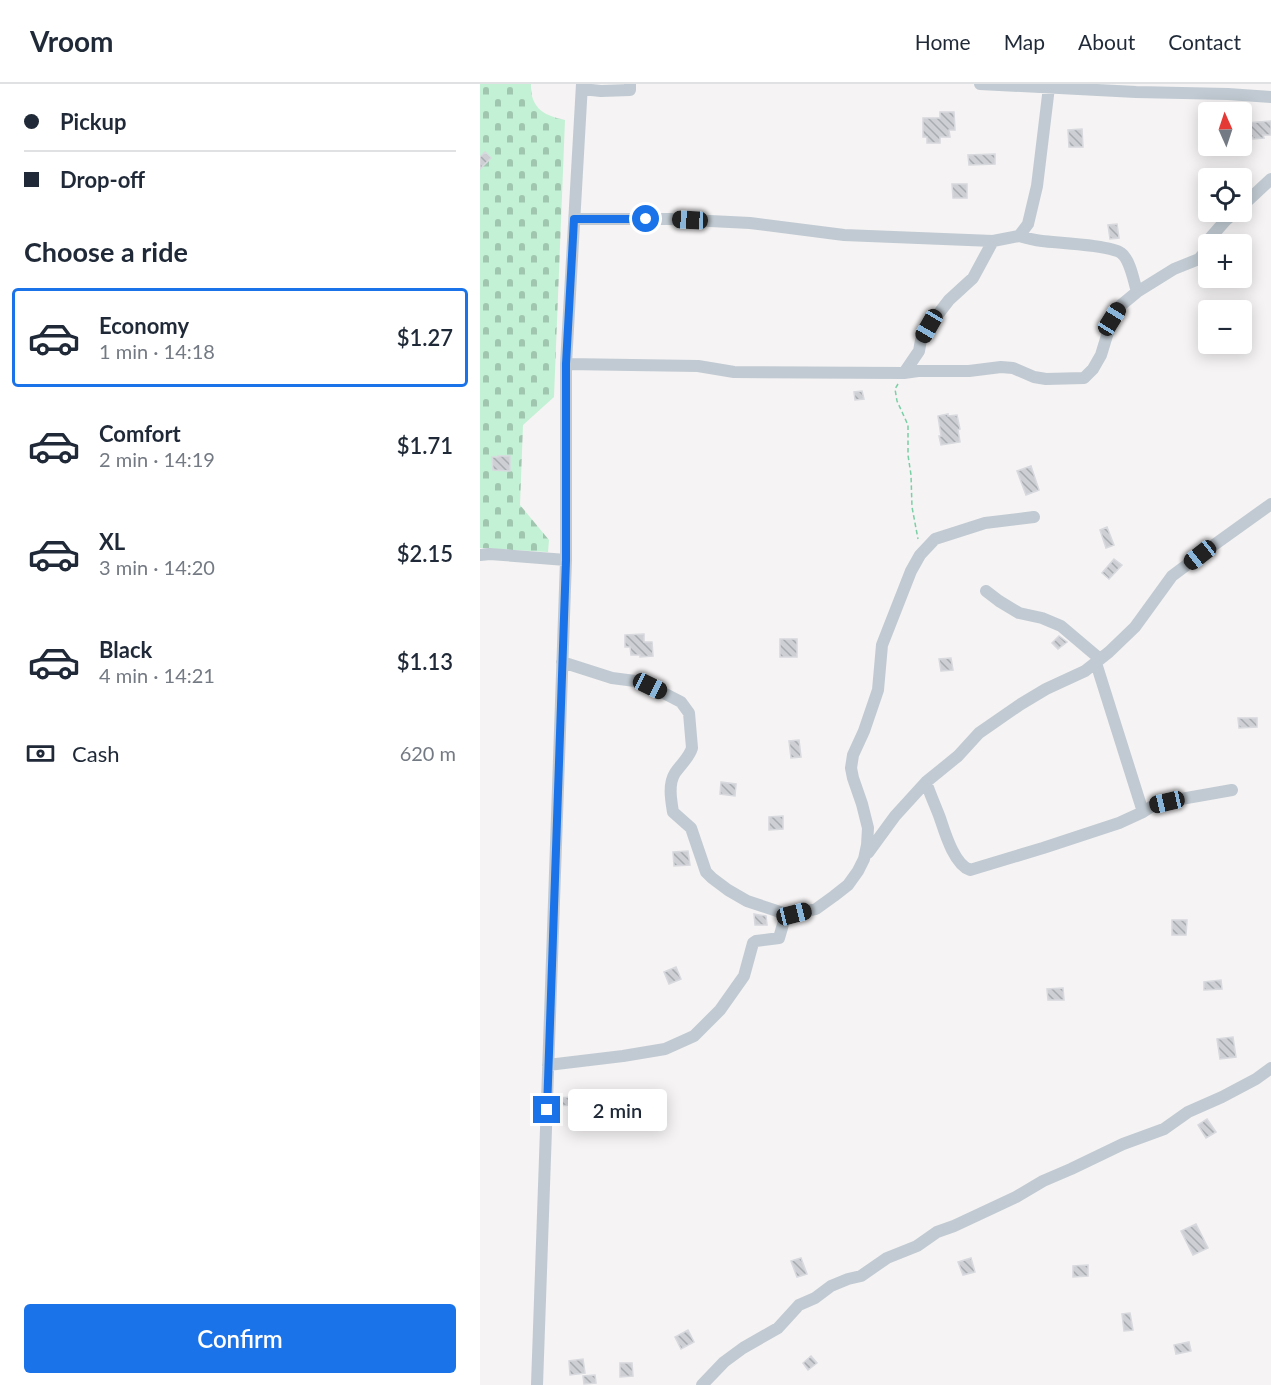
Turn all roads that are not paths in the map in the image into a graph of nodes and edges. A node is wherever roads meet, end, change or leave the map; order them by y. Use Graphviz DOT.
graph roads {
  1 [pos="630,84"];
  2 [pos="980,84"];
  3 [pos="1012,85"];
  4 [pos="582,87"];
  5 [pos="1049,87"];
  6 [pos="1237,89"];
  7 [pos="1271,97"];
  8 [pos="1271,179"];
  9 [pos="1252,197"];
  10 [pos="574,219"];
  11 [pos="1224,222"];
  12 [pos="1019,236"];
  13 [pos="993,241"];
  14 [pos="1137,292"];
  15 [pos="566,364"];
  16 [pos="904,374"];
  17 [pos="1271,504"];
  18 [pos="1034,517"];
  19 [pos="480,555"];
  20 [pos="566,560"];
  21 [pos="986,591"];
  22 [pos="1098,661"];
  23 [pos="562,662"];
  24 [pos="926,782"];
  25 [pos="1232,790"];
  26 [pos="1143,812"];
  27 [pos="866,819"];
  28 [pos="888,825"];
  29 [pos="864,859"];
  30 [pos="786,915"];
  31 [pos="548,1065"];
  32 [pos="1271,1068"];
  33 [pos="540,1384"];
  34 [pos="702,1385"];
  1 -- 4 [label="street"];
  2 -- 3 [label="street"];
  3 -- 5 [label="street"];
  4 -- 10 [label="street"];
  5 -- 6 [label="street"];
  5 -- 12 [label="street"];
  6 -- 7 [label="street"];
  8 -- 9 [label="street"];
  10 -- 13 [label="street"];
  10 -- 15 [label="street"];
  11 -- 14 [label="street"];
  12 -- 13 [label="street"];
  12 -- 14 [label="street"];
  13 -- 16 [label="street"];
  14 -- 16 [label="street"];
  15 -- 16 [label="street"];
  15 -- 20 [label="street"];
  17 -- 22 [label="street"];
  18 -- 27 [label="street"];
  19 -- 20 [label="street"];
  20 -- 23 [label="street"];
  21 -- 22 [label="street"];
  22 -- 24 [label="street"];
  22 -- 26 [label="street"];
  23 -- 30 [label="street"];
  23 -- 31 [label="street"];
  24 -- 26 [label="street"];
  24 -- 28 [label="street"];
  25 -- 26 [label="street"];
  27 -- 28 [label="street"];
  27 -- 29 [label="street"];
  28 -- 29 [label="street"];
  29 -- 30 [label="street"];
  30 -- 31 [label="street"];
  31 -- 33 [label="street"];
  32 -- 34 [label="street"];
}
